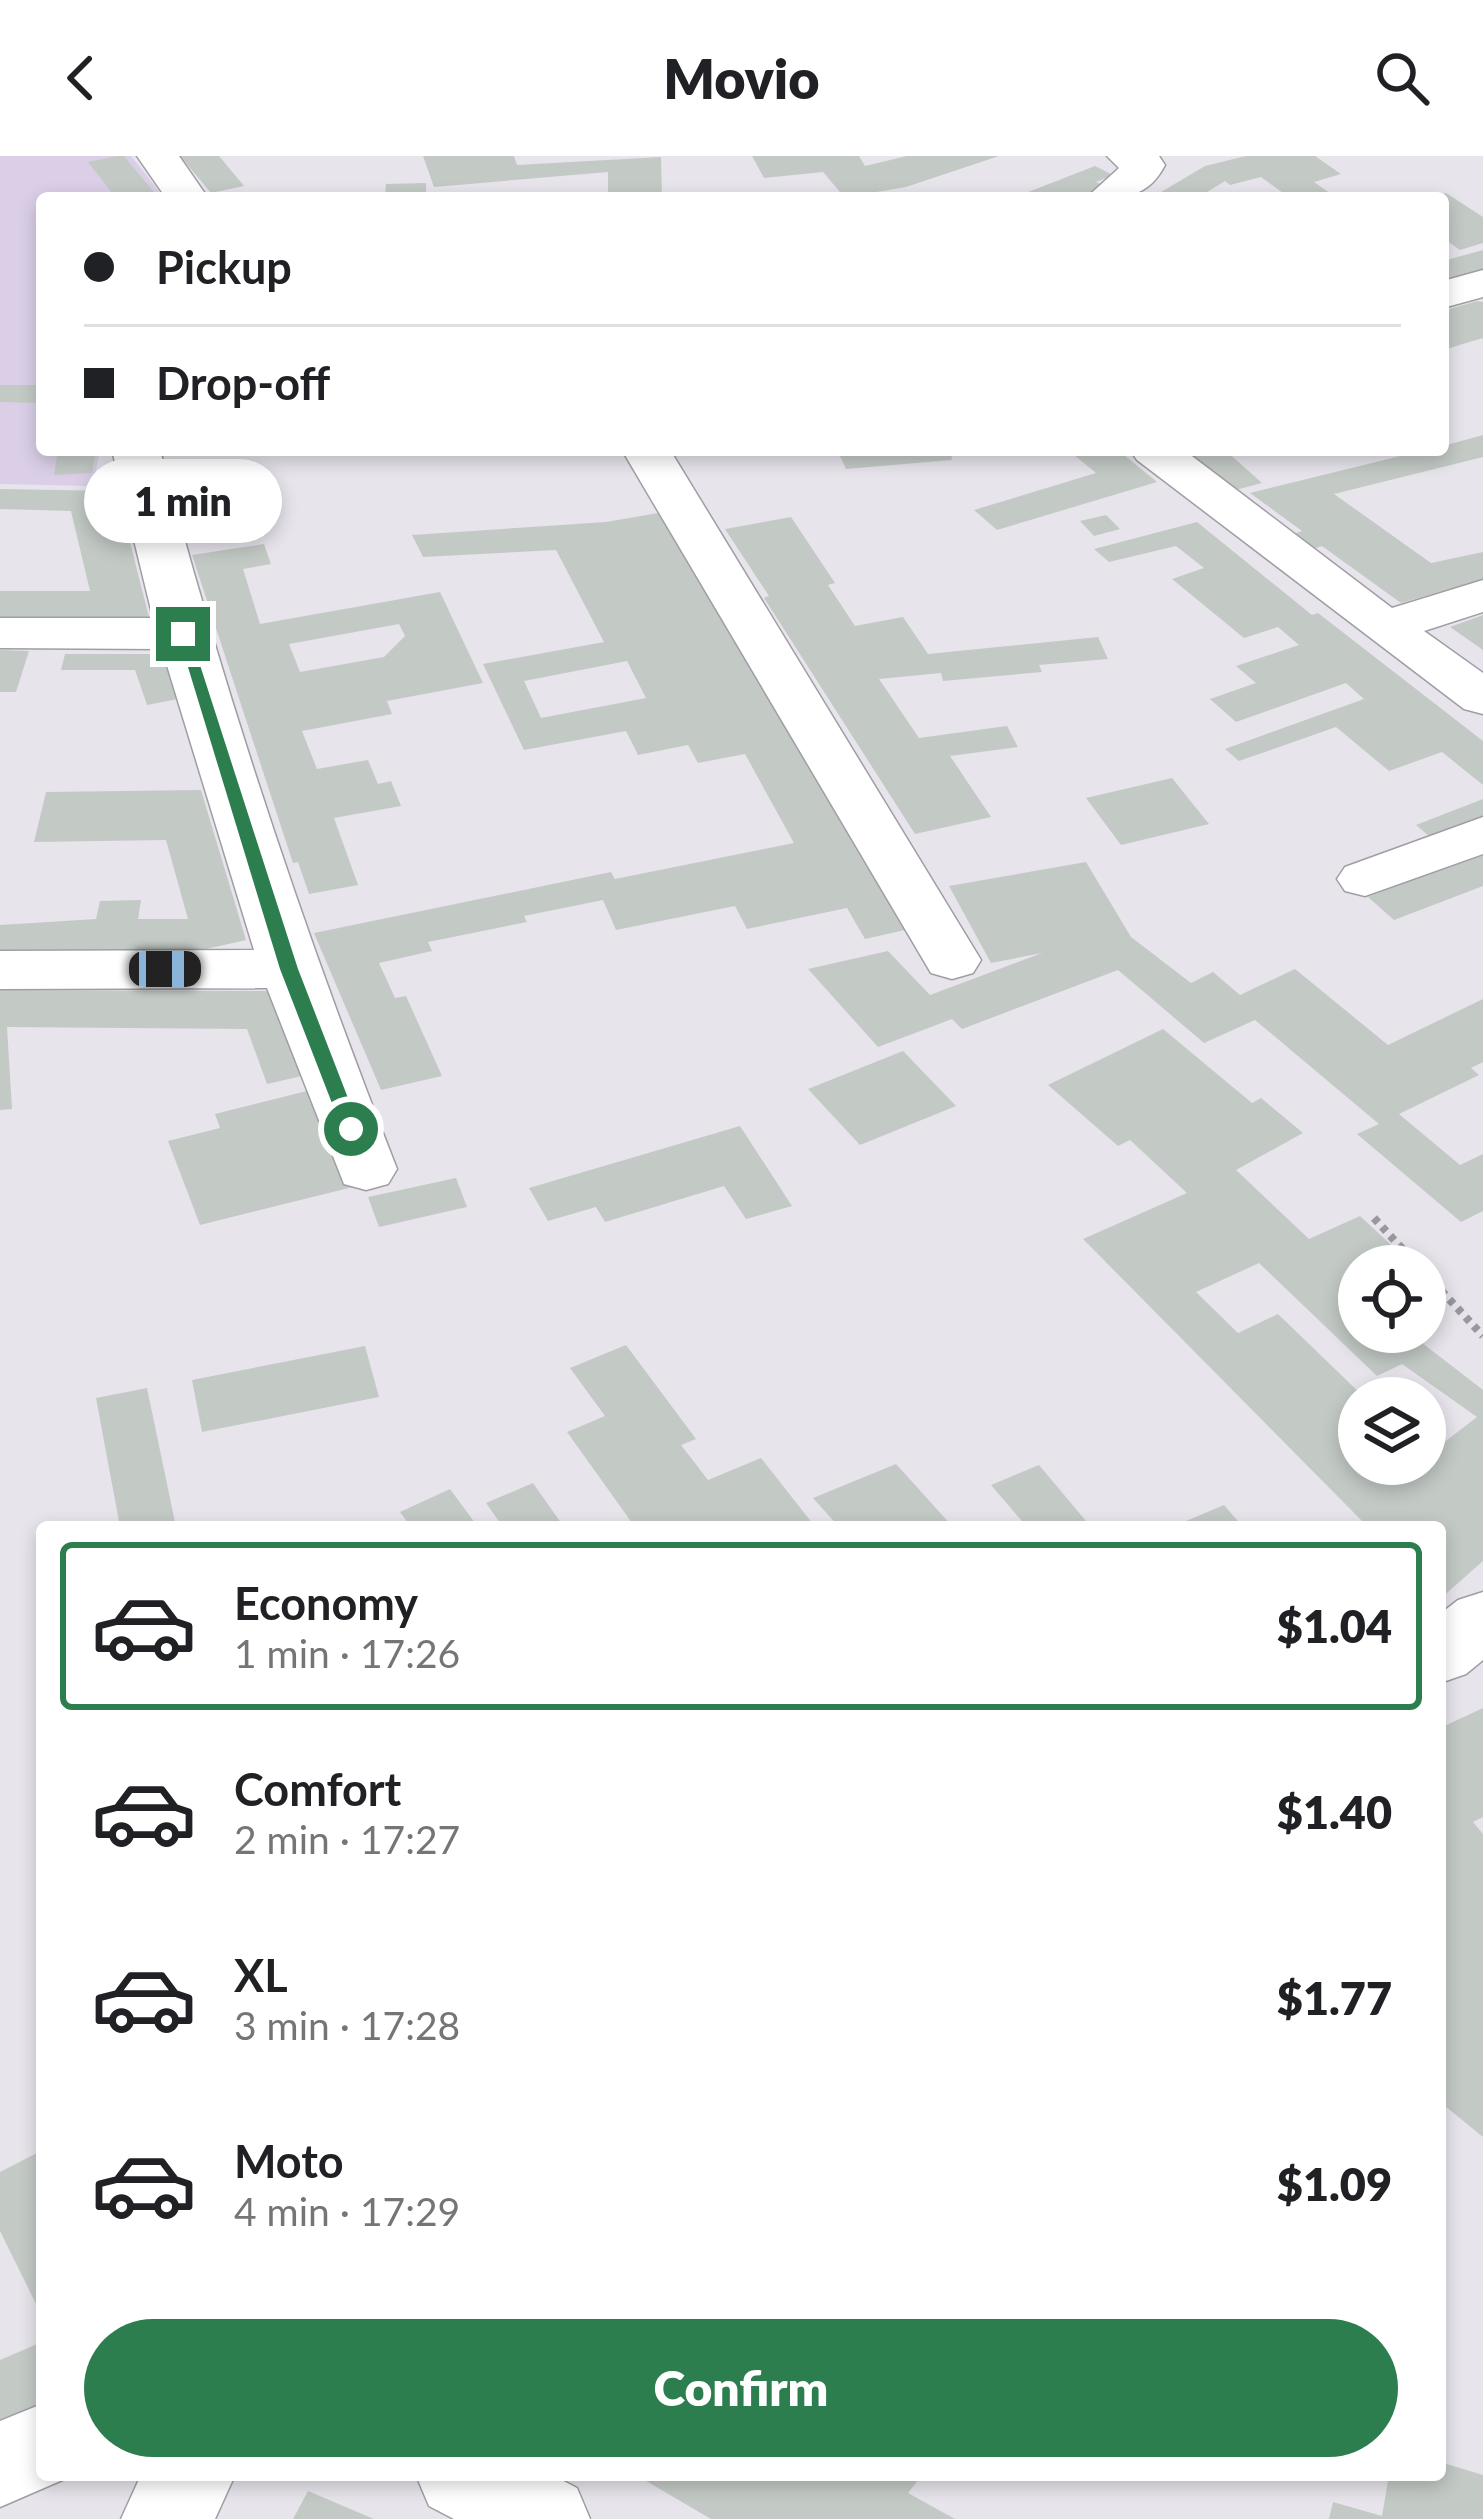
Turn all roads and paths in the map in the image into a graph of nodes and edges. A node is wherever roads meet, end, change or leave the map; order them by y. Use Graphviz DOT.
graph roads {
  1 [pos="158,156"];
  2 [pos="1128,156"];
  3 [pos="183,192"];
  4 [pos="1114,192"];
  5 [pos="1483,283"];
  6 [pos="1449,293"];
  7 [pos="138,456"];
  8 [pos="650,456"];
  9 [pos="1162,456"];
  10 [pos="1483,595"];
  11 [pos="1385,627"];
  12 [pos="0,633"];
  13 [pos="183,634"];
  14 [pos="1483,698"];
  15 [pos="1483,834"];
  16 [pos="1365,879"];
  17 [pos="952,960"];
  18 [pos="289,969"];
  19 [pos="0,970"];
  20 [pos="366,1168"];
  21 [pos="1374,1218"];
  22 [pos="1399,1245"];
  23 [pos="1446,1296"];
  24 [pos="1483,1336"];
  25 [pos="1483,1620"];
  26 [pos="1446,1649"];
  27 [pos="36,2449"];
  28 [pos="0,2464"];
  29 [pos="187,2481"];
  30 [pos="472,2481"];
  31 [pos="166,2519"];
  32 [pos="544,2519"];
  1 -- 3 [label="street"];
  2 -- 4 [label="street"];
  5 -- 6 [label="street"];
  7 -- 13 [label="street"];
  8 -- 17 [label="street"];
  9 -- 11 [label="street"];
  10 -- 11 [label="street"];
  11 -- 14 [label="street"];
  12 -- 13 [label="street"];
  13 -- 18 [label="street"];
  15 -- 16 [label="street"];
  18 -- 19 [label="street"];
  18 -- 20 [label="street"];
  21 -- 22 [label="path"];
  23 -- 24 [label="path"];
  25 -- 26 [label="street"];
  27 -- 28 [label="street"];
  29 -- 31 [label="street"];
  30 -- 32 [label="street"];
}
